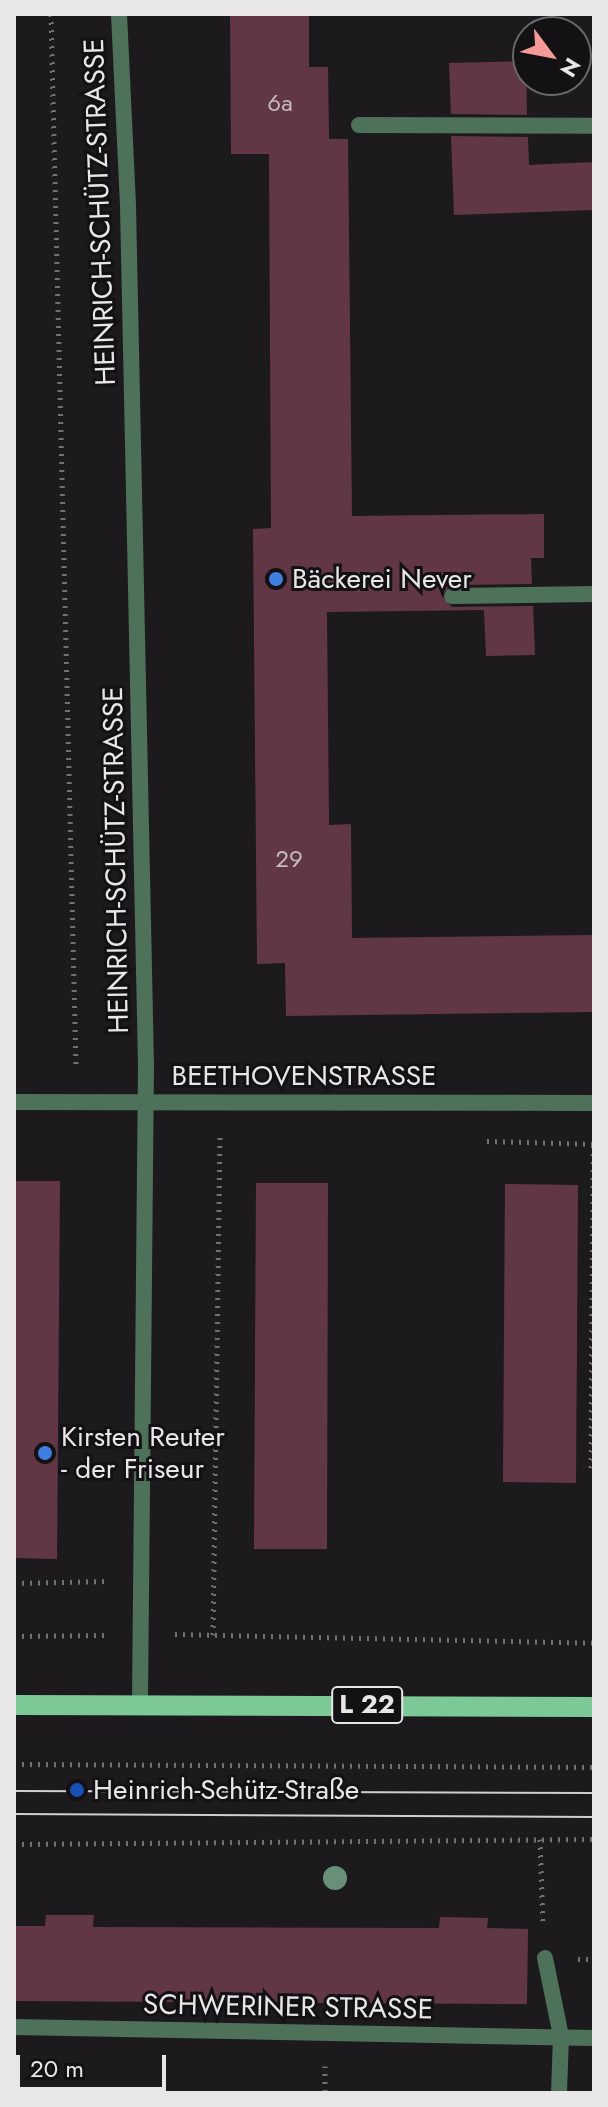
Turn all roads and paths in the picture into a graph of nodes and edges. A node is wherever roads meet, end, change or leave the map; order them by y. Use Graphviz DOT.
graph roads {
  1 [pos="51,14"];
  2 [pos="119,14"];
  3 [pos="359,125"];
  4 [pos="594,126"];
  5 [pos="594,594"];
  6 [pos="452,596"];
  7 [pos="76,1066"];
  8 [pos="14,1102"];
  9 [pos="146,1102"];
  10 [pos="221,1102"];
  11 [pos="593,1103"];
  12 [pos="591,1468"];
  13 [pos="74,1582"];
  14 [pos="14,1583"];
  15 [pos="140,1634"];
  16 [pos="213,1635"];
  17 [pos="14,1636"];
  18 [pos="594,1643"];
  19 [pos="14,1705"];
  20 [pos="140,1705"];
  21 [pos="594,1707"];
  22 [pos="14,1764"];
  23 [pos="594,1767"];
  24 [pos="540,1839"];
  25 [pos="594,1839"];
  26 [pos="14,1844"];
  27 [pos="545,1958"];
  28 [pos="14,2027"];
  29 [pos="561,2036"];
  30 [pos="594,2038"];
  31 [pos="559,2093"];
  1 -- 7 [label="path"];
  2 -- 9 [label="street, HEINRICH-SCHÜTZ-STRASSE"];
  3 -- 4 [label="street"];
  5 -- 6 [label="street"];
  8 -- 9 [label="street, BEETHOVENSTRASSE"];
  9 -- 10 [label="street, BEETHOVENSTRASSE"];
  9 -- 15 [label="street, HEINRICH-SCHÜTZ-STRASSE"];
  10 -- 11 [label="street, BEETHOVENSTRASSE"];
  10 -- 16 [label="path"];
  11 -- 12 [label="path"];
  13 -- 14 [label="path"];
  15 -- 16 [label="path"];
  15 -- 17 [label="path"];
  15 -- 20 [label="street, HEINRICH-SCHÜTZ-STRASSE"];
  16 -- 18 [label="path"];
  19 -- 20 [label="main road, L 22"];
  20 -- 21 [label="main road, L 22"];
  22 -- 23 [label="path"];
  24 -- 25 [label="path"];
  24 -- 26 [label="path"];
  24 -- 27 [label="path"];
  27 -- 29 [label="street"];
  28 -- 29 [label="street, SCHWERINER STRASSE"];
  29 -- 30 [label="street, SCHWERINER STRASSE"];
  29 -- 31 [label="street"];
}
